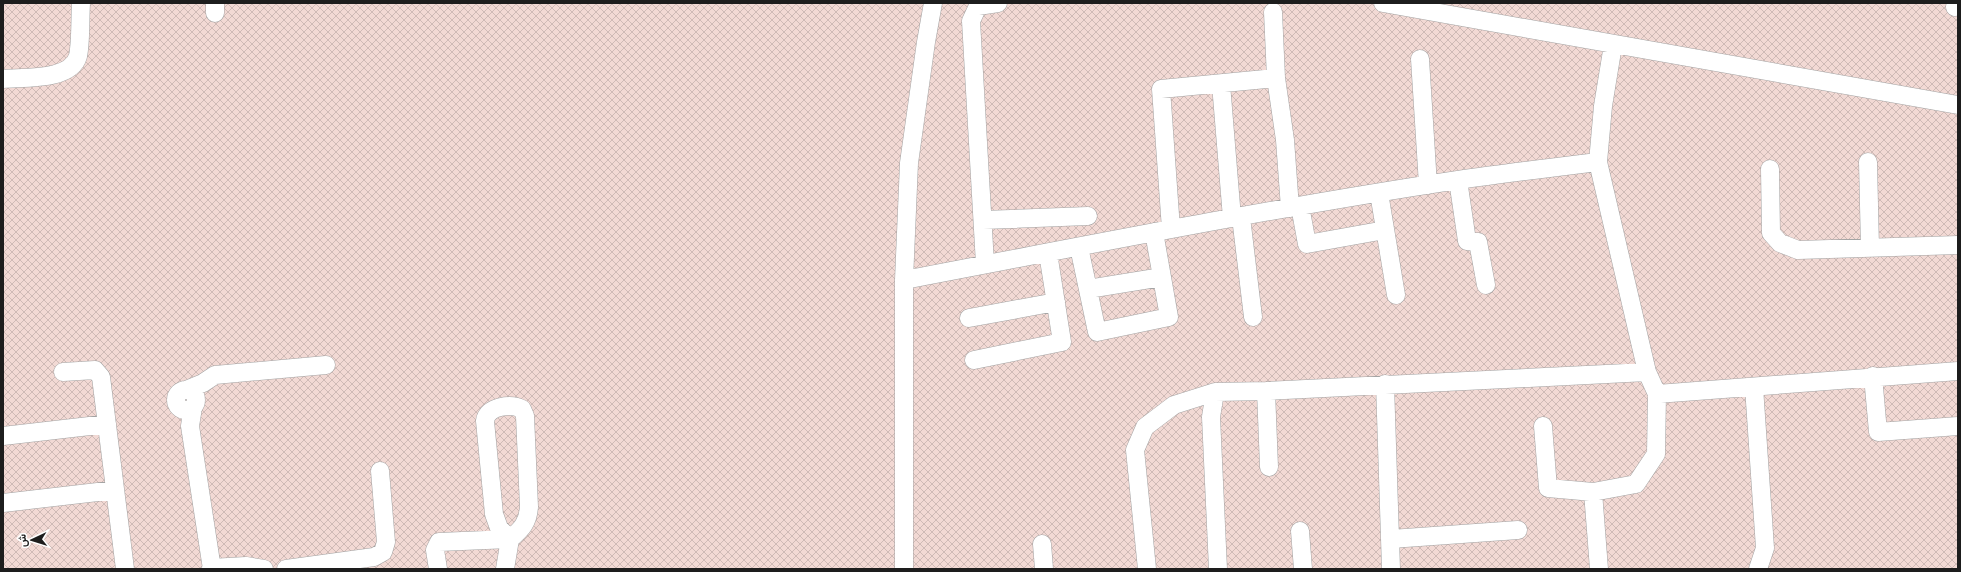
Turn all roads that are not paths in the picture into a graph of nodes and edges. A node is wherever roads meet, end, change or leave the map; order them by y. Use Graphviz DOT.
graph roads {
  1 [pos="81,3"];
  2 [pos="933,3"];
  3 [pos="998,3"];
  4 [pos="1383,3"];
  5 [pos="1272,12"];
  6 [pos="1613,44"];
  7 [pos="1420,59"];
  8 [pos="1276,78"];
  9 [pos="3,79"];
  10 [pos="1221,84"];
  11 [pos="1958,105"];
  12 [pos="1598,162"];
  13 [pos="1868,162"];
  14 [pos="1770,169"];
  15 [pos="1458,180"];
  16 [pos="1428,185"];
  17 [pos="1379,193"];
  18 [pos="1295,207"];
  19 [pos="1088,216"];
  20 [pos="1237,218"];
  21 [pos="983,220"];
  22 [pos="1385,230"];
  23 [pos="1163,231"];
  24 [pos="1958,245"];
  25 [pos="1079,246"];
  26 [pos="1870,248"];
  27 [pos="1048,252"];
  28 [pos="985,264"];
  29 [pos="1162,277"];
  30 [pos="904,280"];
  31 [pos="1486,285"];
  32 [pos="1088,289"];
  33 [pos="1396,295"];
  34 [pos="1056,302"];
  35 [pos="1253,317"];
  36 [pos="969,318"];
  37 [pos="974,360"];
  38 [pos="326,365"];
  39 [pos="1958,371"];
  40 [pos="63,372"];
  41 [pos="1647,372"];
  42 [pos="1873,376"];
  43 [pos="1385,384"];
  44 [pos="1754,387"];
  45 [pos="1266,391"];
  46 [pos="1215,392"];
  47 [pos="1658,394"];
  48 [pos="107,424"];
  49 [pos="1543,426"];
  50 [pos="1958,426"];
  51 [pos="3,436"];
  52 [pos="1269,467"];
  53 [pos="380,471"];
  54 [pos="115,490"];
  55 [pos="1593,492"];
  56 [pos="3,503"];
  57 [pos="1518,530"];
  58 [pos="1300,531"];
  59 [pos="510,539"];
  60 [pos="1391,539"];
  61 [pos="1042,544"];
  62 [pos="212,568"];
  63 [pos="126,569"];
  64 [pos="264,569"];
  65 [pos="286,569"];
  66 [pos="438,569"];
  67 [pos="505,569"];
  68 [pos="904,569"];
  69 [pos="1044,569"];
  70 [pos="1146,569"];
  71 [pos="1218,569"];
  72 [pos="1303,569"];
  73 [pos="1391,569"];
  74 [pos="1599,569"];
  75 [pos="1758,569"];
  1 -- 9 [label="lane"];
  2 -- 30 [label="lane"];
  3 -- 21 [label="lane"];
  4 -- 6 [label="lane"];
  5 -- 8 [label="lane"];
  6 -- 11 [label="lane"];
  6 -- 12 [label="lane"];
  7 -- 16 [label="lane"];
  8 -- 10 [label="lane"];
  8 -- 18 [label="lane"];
  10 -- 20 [label="lane"];
  10 -- 23 [label="lane"];
  12 -- 15 [label="lane"];
  12 -- 41 [label="lane"];
  13 -- 26 [label="lane"];
  14 -- 26 [label="lane"];
  15 -- 16 [label="lane"];
  15 -- 31 [label="lane"];
  16 -- 17 [label="lane"];
  17 -- 18 [label="lane"];
  17 -- 22 [label="lane"];
  18 -- 20 [label="lane"];
  18 -- 22 [label="lane"];
  19 -- 21 [label="lane"];
  20 -- 23 [label="lane"];
  20 -- 35 [label="lane"];
  21 -- 28 [label="lane"];
  22 -- 33 [label="lane"];
  23 -- 25 [label="lane"];
  23 -- 29 [label="lane"];
  24 -- 26 [label="lane"];
  25 -- 27 [label="lane"];
  25 -- 32 [label="lane"];
  27 -- 28 [label="lane"];
  27 -- 34 [label="lane"];
  28 -- 30 [label="lane"];
  29 -- 32 [label="lane"];
  29 -- 32 [label="lane"];
  30 -- 68 [label="lane"];
  34 -- 36 [label="lane"];
  34 -- 37 [label="lane"];
  38 -- 62 [label="lane"];
  39 -- 42 [label="lane"];
  40 -- 48 [label="lane"];
  41 -- 43 [label="lane"];
  41 -- 47 [label="lane"];
  42 -- 44 [label="lane"];
  42 -- 50 [label="lane"];
  43 -- 45 [label="lane"];
  43 -- 60 [label="lane"];
  44 -- 47 [label="lane"];
  44 -- 75 [label="lane"];
  45 -- 46 [label="lane"];
  45 -- 52 [label="lane"];
  46 -- 70 [label="lane"];
  46 -- 71 [label="lane"];
  47 -- 55 [label="lane"];
  48 -- 51 [label="lane"];
  48 -- 54 [label="lane"];
  49 -- 55 [label="lane"];
  53 -- 65 [label="lane"];
  54 -- 56 [label="lane"];
  54 -- 63 [label="lane"];
  55 -- 74 [label="lane"];
  57 -- 60 [label="lane"];
  58 -- 72 [label="lane"];
  59 -- 59 [label="lane"];
  59 -- 66 [label="lane"];
  59 -- 67 [label="lane"];
  60 -- 73 [label="lane"];
  61 -- 69 [label="lane"];
  62 -- 64 [label="lane"];
}
